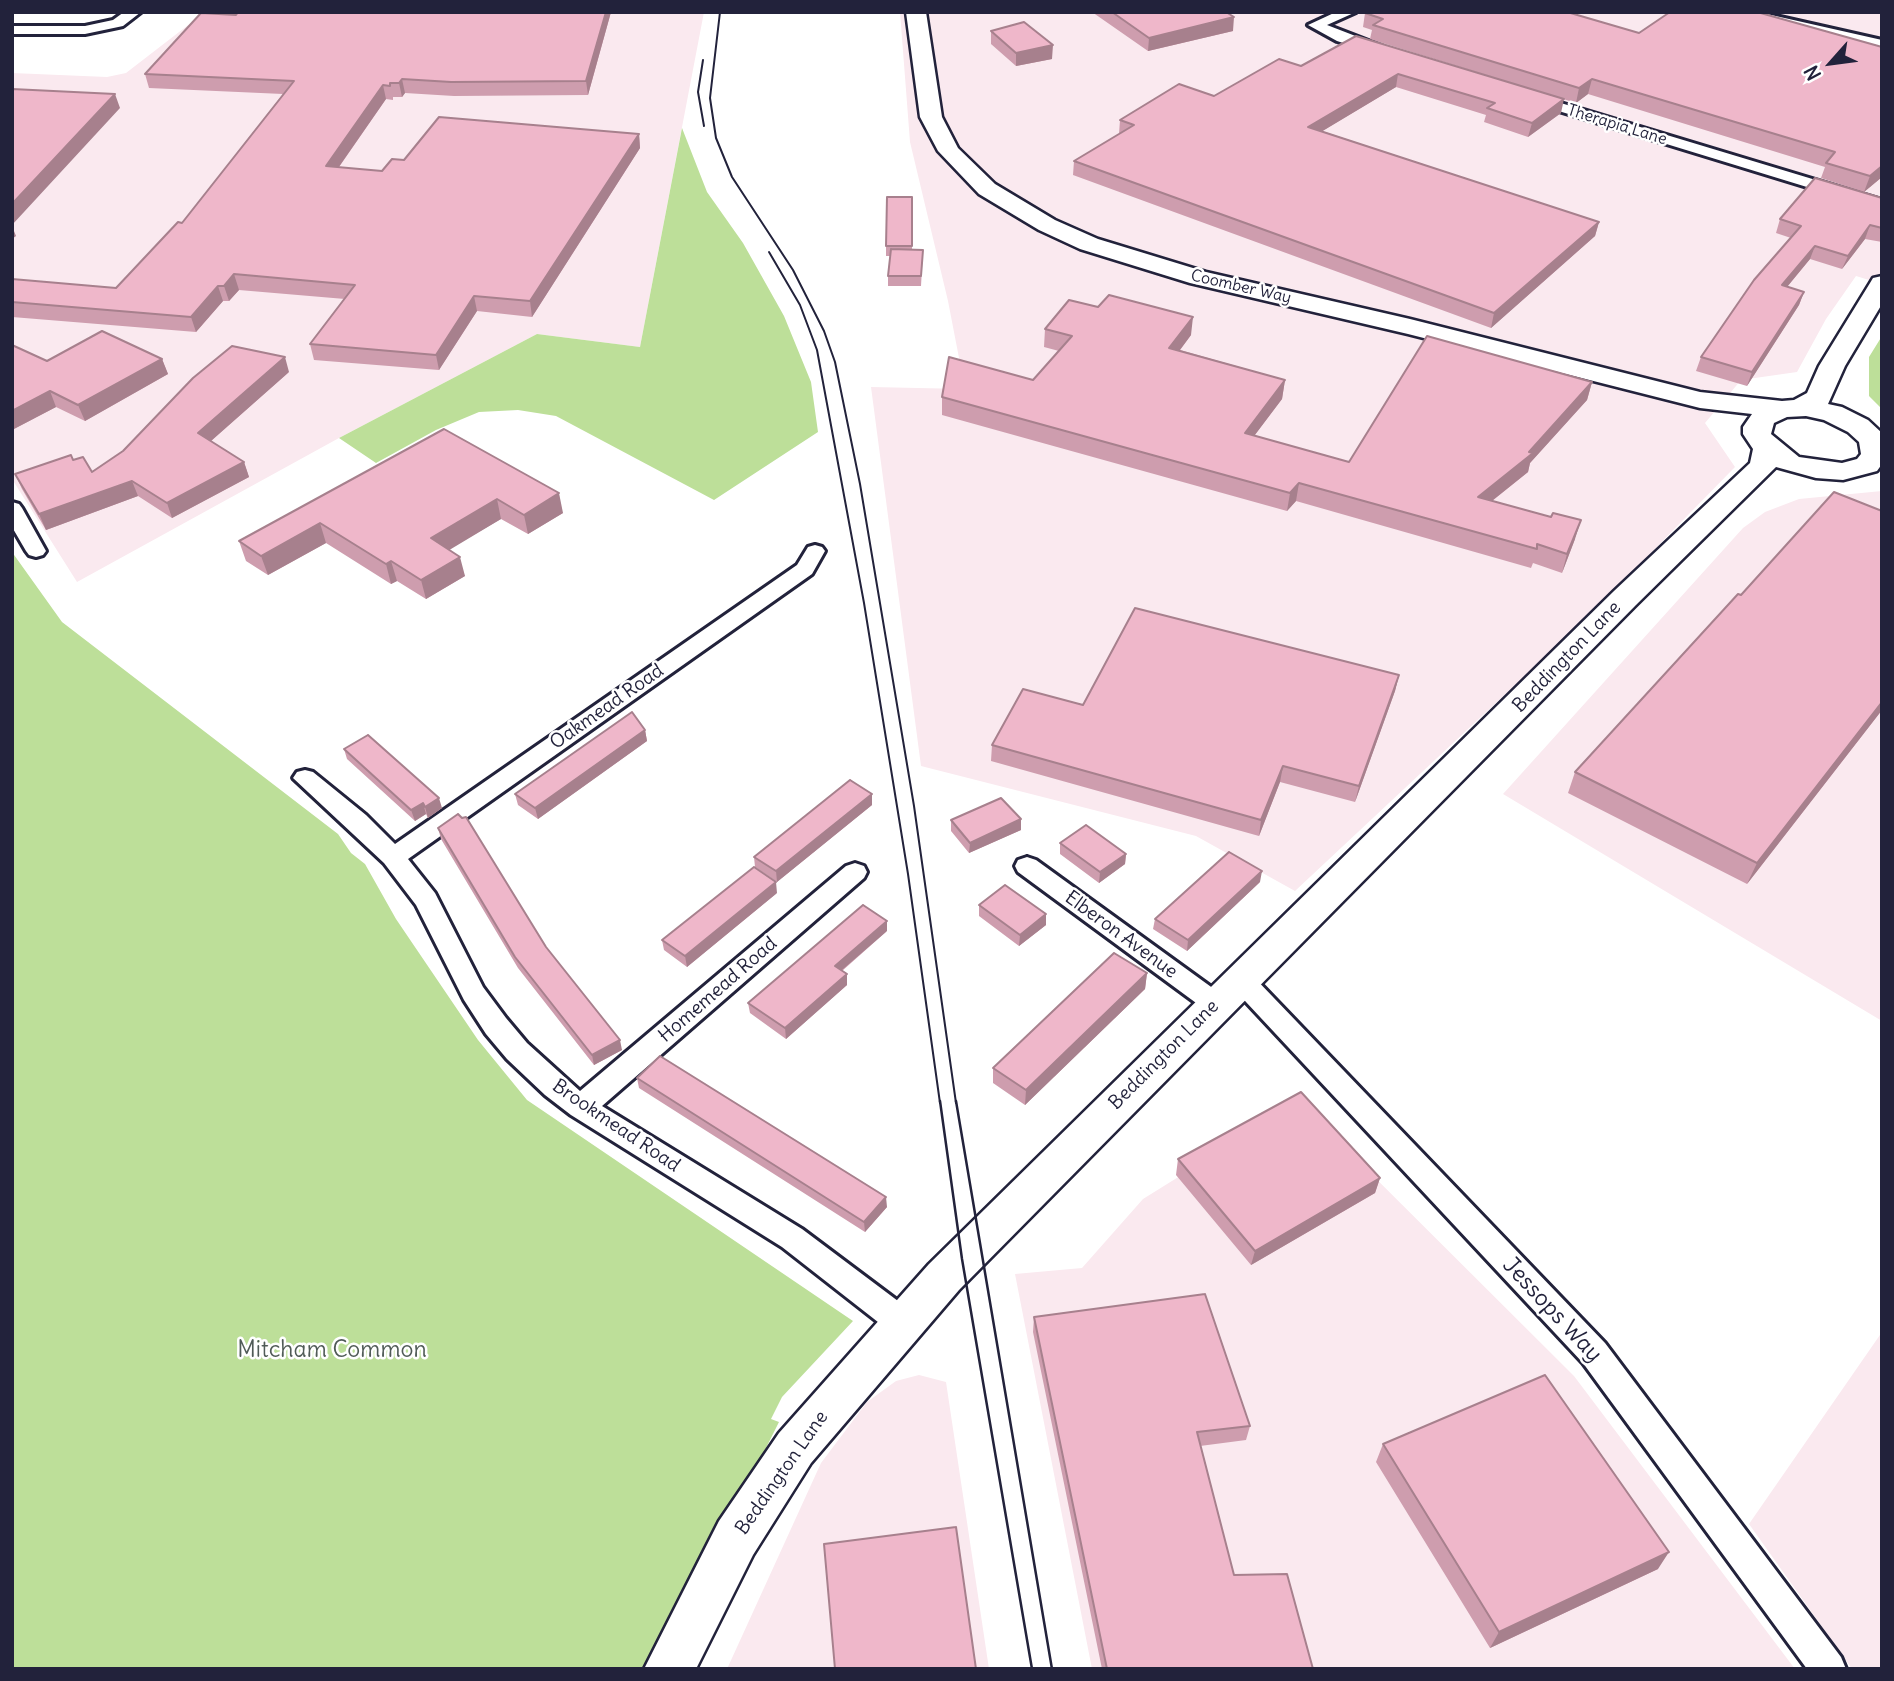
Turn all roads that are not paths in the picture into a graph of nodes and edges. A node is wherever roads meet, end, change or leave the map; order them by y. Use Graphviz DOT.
graph roads {
  1 [pos="134,12"];
  2 [pos="916,12"];
  3 [pos="1349,12"];
  4 [pos="1738,12"];
  5 [pos="12,30"];
  6 [pos="1882,44"];
  7 [pos="1395,55"];
  8 [pos="1519,94"];
  9 [pos="1882,205"];
  10 [pos="1882,283"];
  11 [pos="1830,372"];
  12 [pos="1700,400"];
  13 [pos="1791,409"];
  14 [pos="1850,421"];
  15 [pos="1762,441"];
  16 [pos="1816,470"];
  17 [pos="1730,499"];
  18 [pos="12,508"];
  19 [pos="36,551"];
  20 [pos="815,551"];
  21 [pos="305,778"];
  22 [pos="393,857"];
  23 [pos="1027,866"];
  24 [pos="855,872"];
  25 [pos="1228,992"];
  26 [pos="581,1107"];
  27 [pos="903,1323"];
  28 [pos="669,1669"];
  29 [pos="1829,1669"];
  1 -- 5 [label="street"];
  2 -- 12 [label="main road, Coomber Way"];
  3 -- 7 [label="street"];
  4 -- 6 [label="street"];
  8 -- 9 [label="street, Therapia Lane"];
  10 -- 11 [label="main road, Beddington Lane"];
  11 -- 13 [label="main road, Beddington Lane"];
  11 -- 14 [label="main road, Beddington Lane"];
  12 -- 13 [label="main road, Coomber Way"];
  12 -- 15 [label="main road, Coomber Way"];
  13 -- 14 [label="main road, Beddington Lane"];
  13 -- 15 [label="main road, Beddington Lane"];
  14 -- 16 [label="main road, Beddington Lane"];
  15 -- 16 [label="main road, Beddington Lane"];
  15 -- 17 [label="main road, Beddington Lane"];
  16 -- 17 [label="main road, Beddington Lane"];
  17 -- 25 [label="main road, Beddington Lane"];
  18 -- 19 [label="street"];
  20 -- 22 [label="street, Oakmead Road"];
  21 -- 22 [label="street, Brookmead Road"];
  22 -- 26 [label="street, Brookmead Road"];
  23 -- 25 [label="street, Elberon Avenue"];
  24 -- 26 [label="street, Homemead Road"];
  25 -- 27 [label="main road, Beddington Lane"];
  25 -- 29 [label="street, Jessops Way"];
  26 -- 27 [label="street, Brookmead Road"];
  27 -- 28 [label="main road, Beddington Lane"];
}
